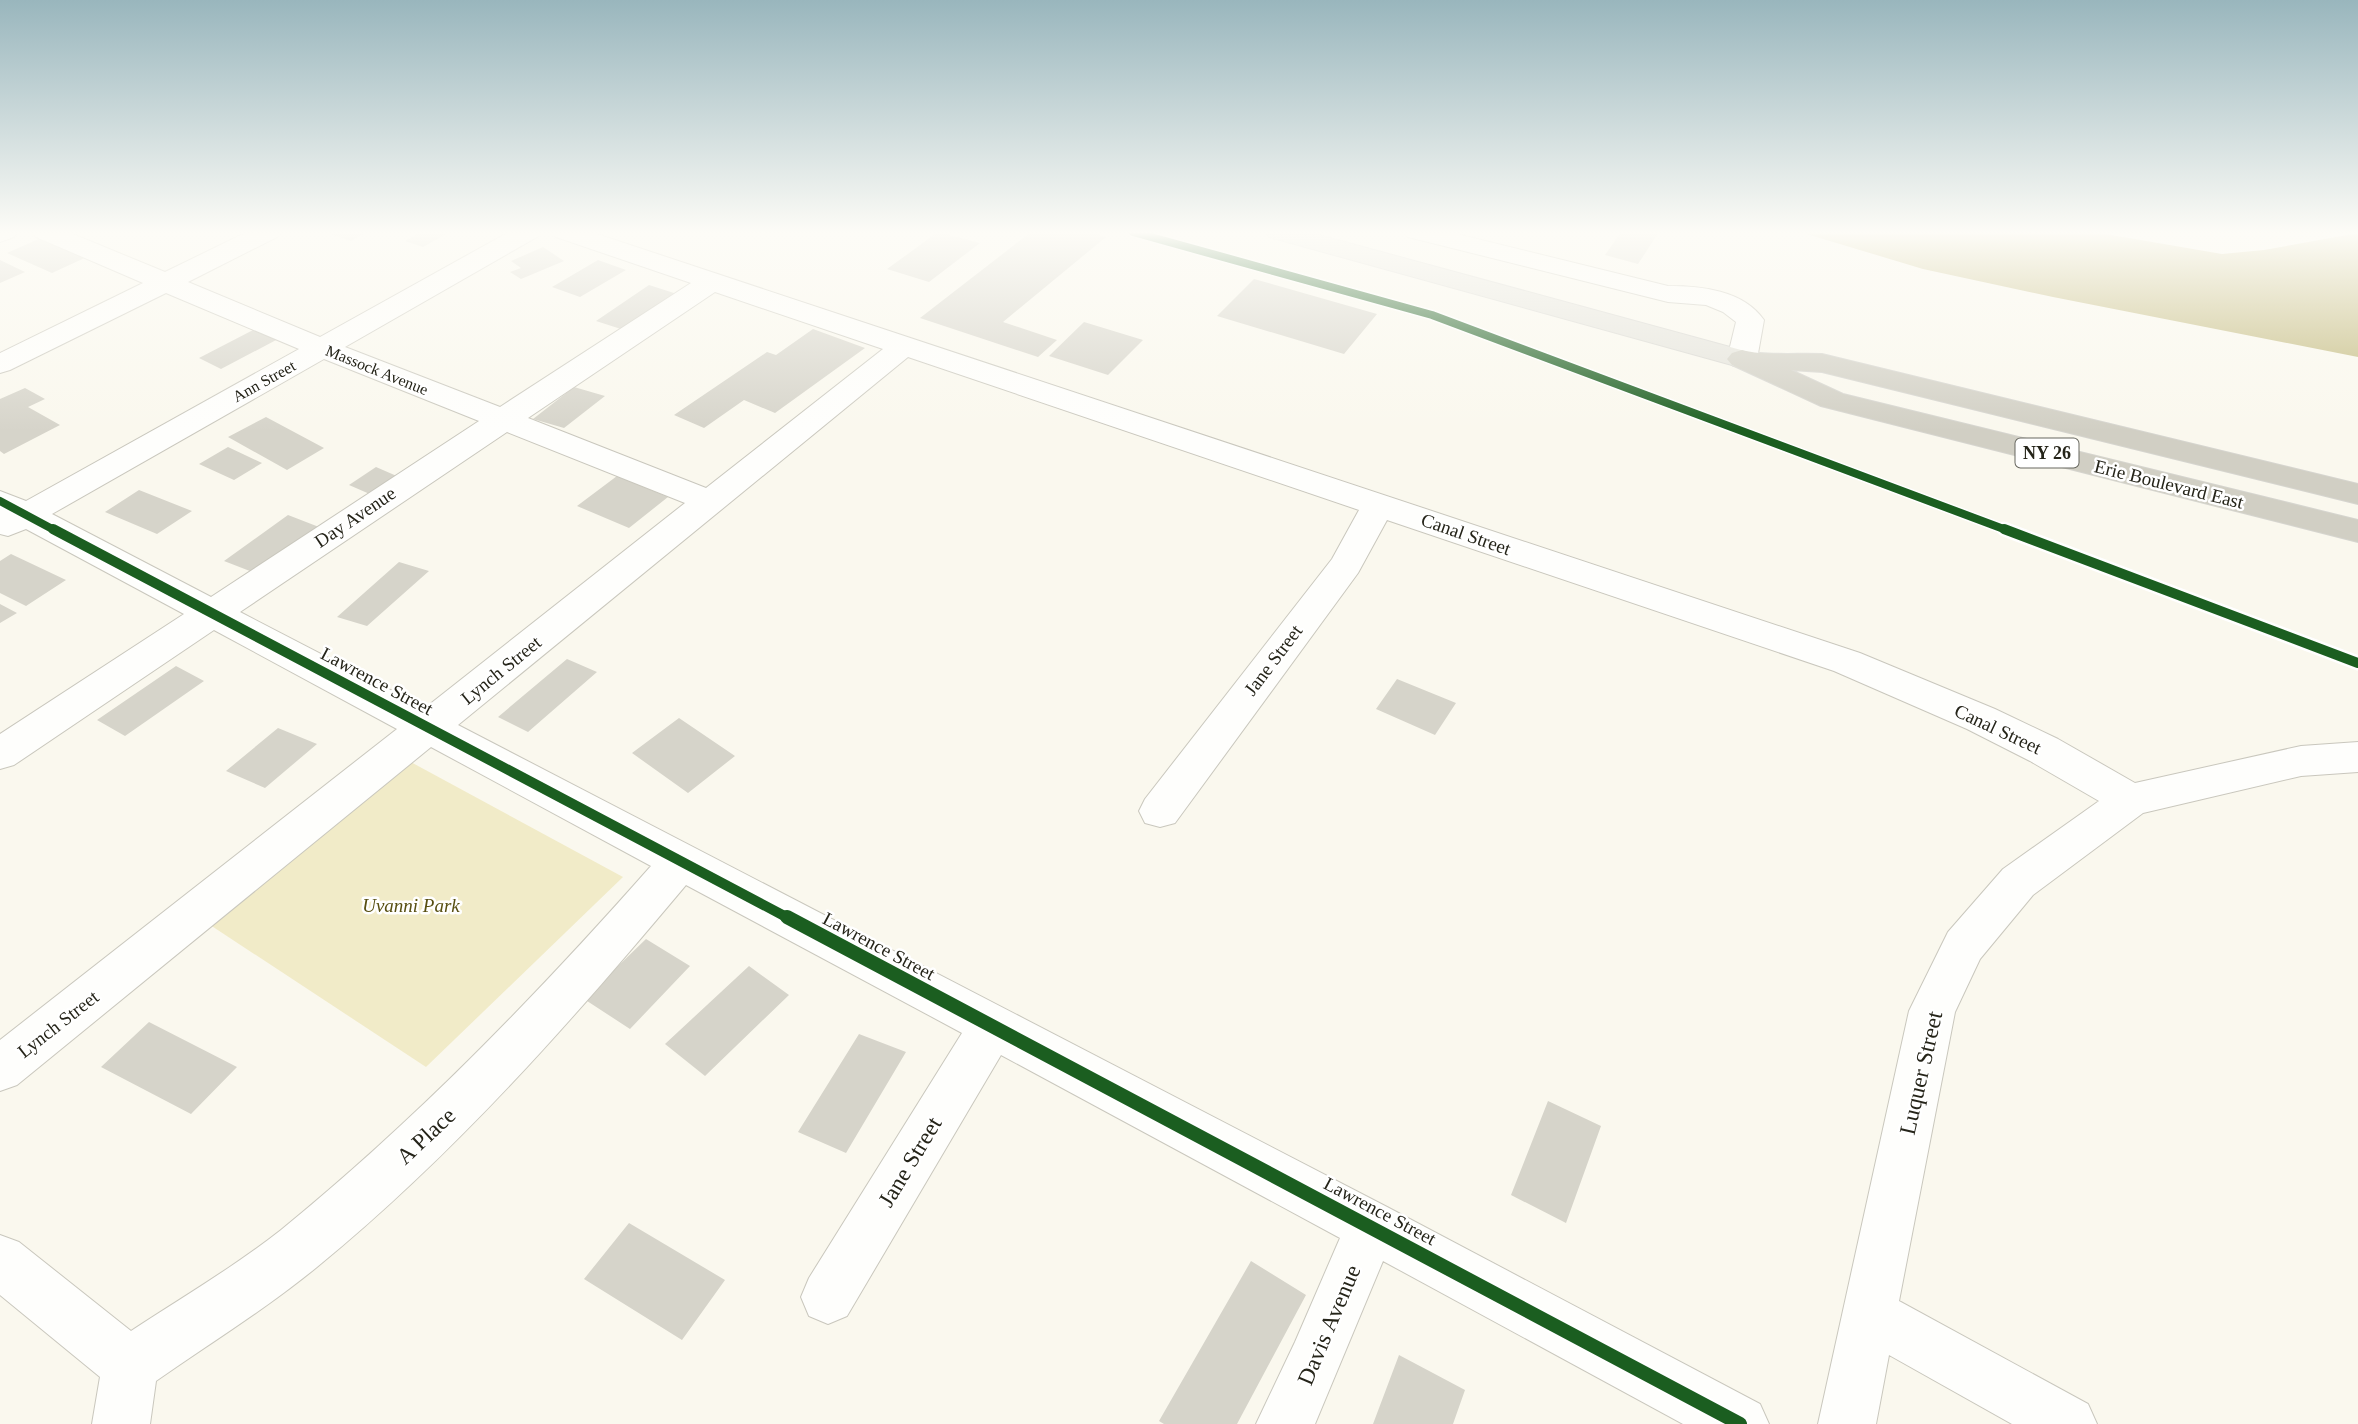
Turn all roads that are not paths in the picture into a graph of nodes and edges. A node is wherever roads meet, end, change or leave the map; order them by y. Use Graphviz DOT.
graph roads {
  1 [pos="132,298"];
  2 [pos="202,298"];
  3 [pos="410,298"];
  4 [pos="686,298"];
  5 [pos="759,298"];
  6 [pos="1521,298"];
  7 [pos="1713,298"];
  8 [pos="322,348"];
  9 [pos="903,348"];
  10 [pos="1742,359"];
  11 [pos="0,363"];
  12 [pos="501,419"];
  13 [pos="2358,494"];
  14 [pos="712,502"];
  15 [pos="1378,505"];
  16 [pos="9,515"];
  17 [pos="2358,531"];
  18 [pos="212,614"];
  19 [pos="428,728"];
  20 [pos="0,754"];
  21 [pos="2358,757"];
  22 [pos="2131,800"];
  23 [pos="1160,811"];
  24 [pos="681,861"];
  25 [pos="992,1026"];
  26 [pos="0,1069"];
  27 [pos="1371,1226"];
  28 [pos="0,1261"];
  29 [pos="828,1297"];
  30 [pos="1869,1314"];
  31 [pos="130,1366"];
  32 [pos="121,1424"];
  33 [pos="1285,1424"];
  34 [pos="1740,1424"];
  35 [pos="1847,1424"];
  36 [pos="2068,1424"];
  1 -- 11 [label="street"];
  2 -- 8 [label="street, Massock Avenue"];
  3 -- 8 [label="street, Ann Street"];
  4 -- 12 [label="street, Day Avenue"];
  5 -- 9 [label="street, Canal Street"];
  6 -- 10 [label="main road, Erie Boulevard East / NY 26"];
  7 -- 10 [label="street"];
  8 -- 12 [label="street, Massock Avenue"];
  8 -- 16 [label="street, Ann Street"];
  9 -- 14 [label="street, Lynch Street"];
  9 -- 15 [label="street, Canal Street"];
  10 -- 13 [label="highway, Erie Boulevard East / NY 26"];
  10 -- 17 [label="highway, Erie Boulevard East / NY 26"];
  12 -- 14 [label="street, Massock Avenue"];
  12 -- 18 [label="street, Day Avenue"];
  14 -- 19 [label="street, Lynch Street"];
  15 -- 22 [label="street, Canal Street"];
  15 -- 23 [label="street, Jane Street"];
  16 -- 18 [label="street, Lawrence Street"];
  18 -- 19 [label="street, Lawrence Street"];
  18 -- 20 [label="street, Day Avenue"];
  19 -- 24 [label="street, Lawrence Street"];
  19 -- 26 [label="street, Lynch Street"];
  21 -- 22 [label="street"];
  22 -- 30 [label="street, Luquer Street"];
  24 -- 25 [label="street, Lawrence Street"];
  24 -- 31 [label="street, A Place"];
  25 -- 27 [label="street, Lawrence Street"];
  25 -- 29 [label="street, Jane Street"];
  27 -- 33 [label="street, Davis Avenue"];
  27 -- 34 [label="street, Lawrence Street"];
  28 -- 31 [label="street"];
  30 -- 35 [label="street, Luquer Street"];
  30 -- 36 [label="street"];
  31 -- 32 [label="street"];
}
